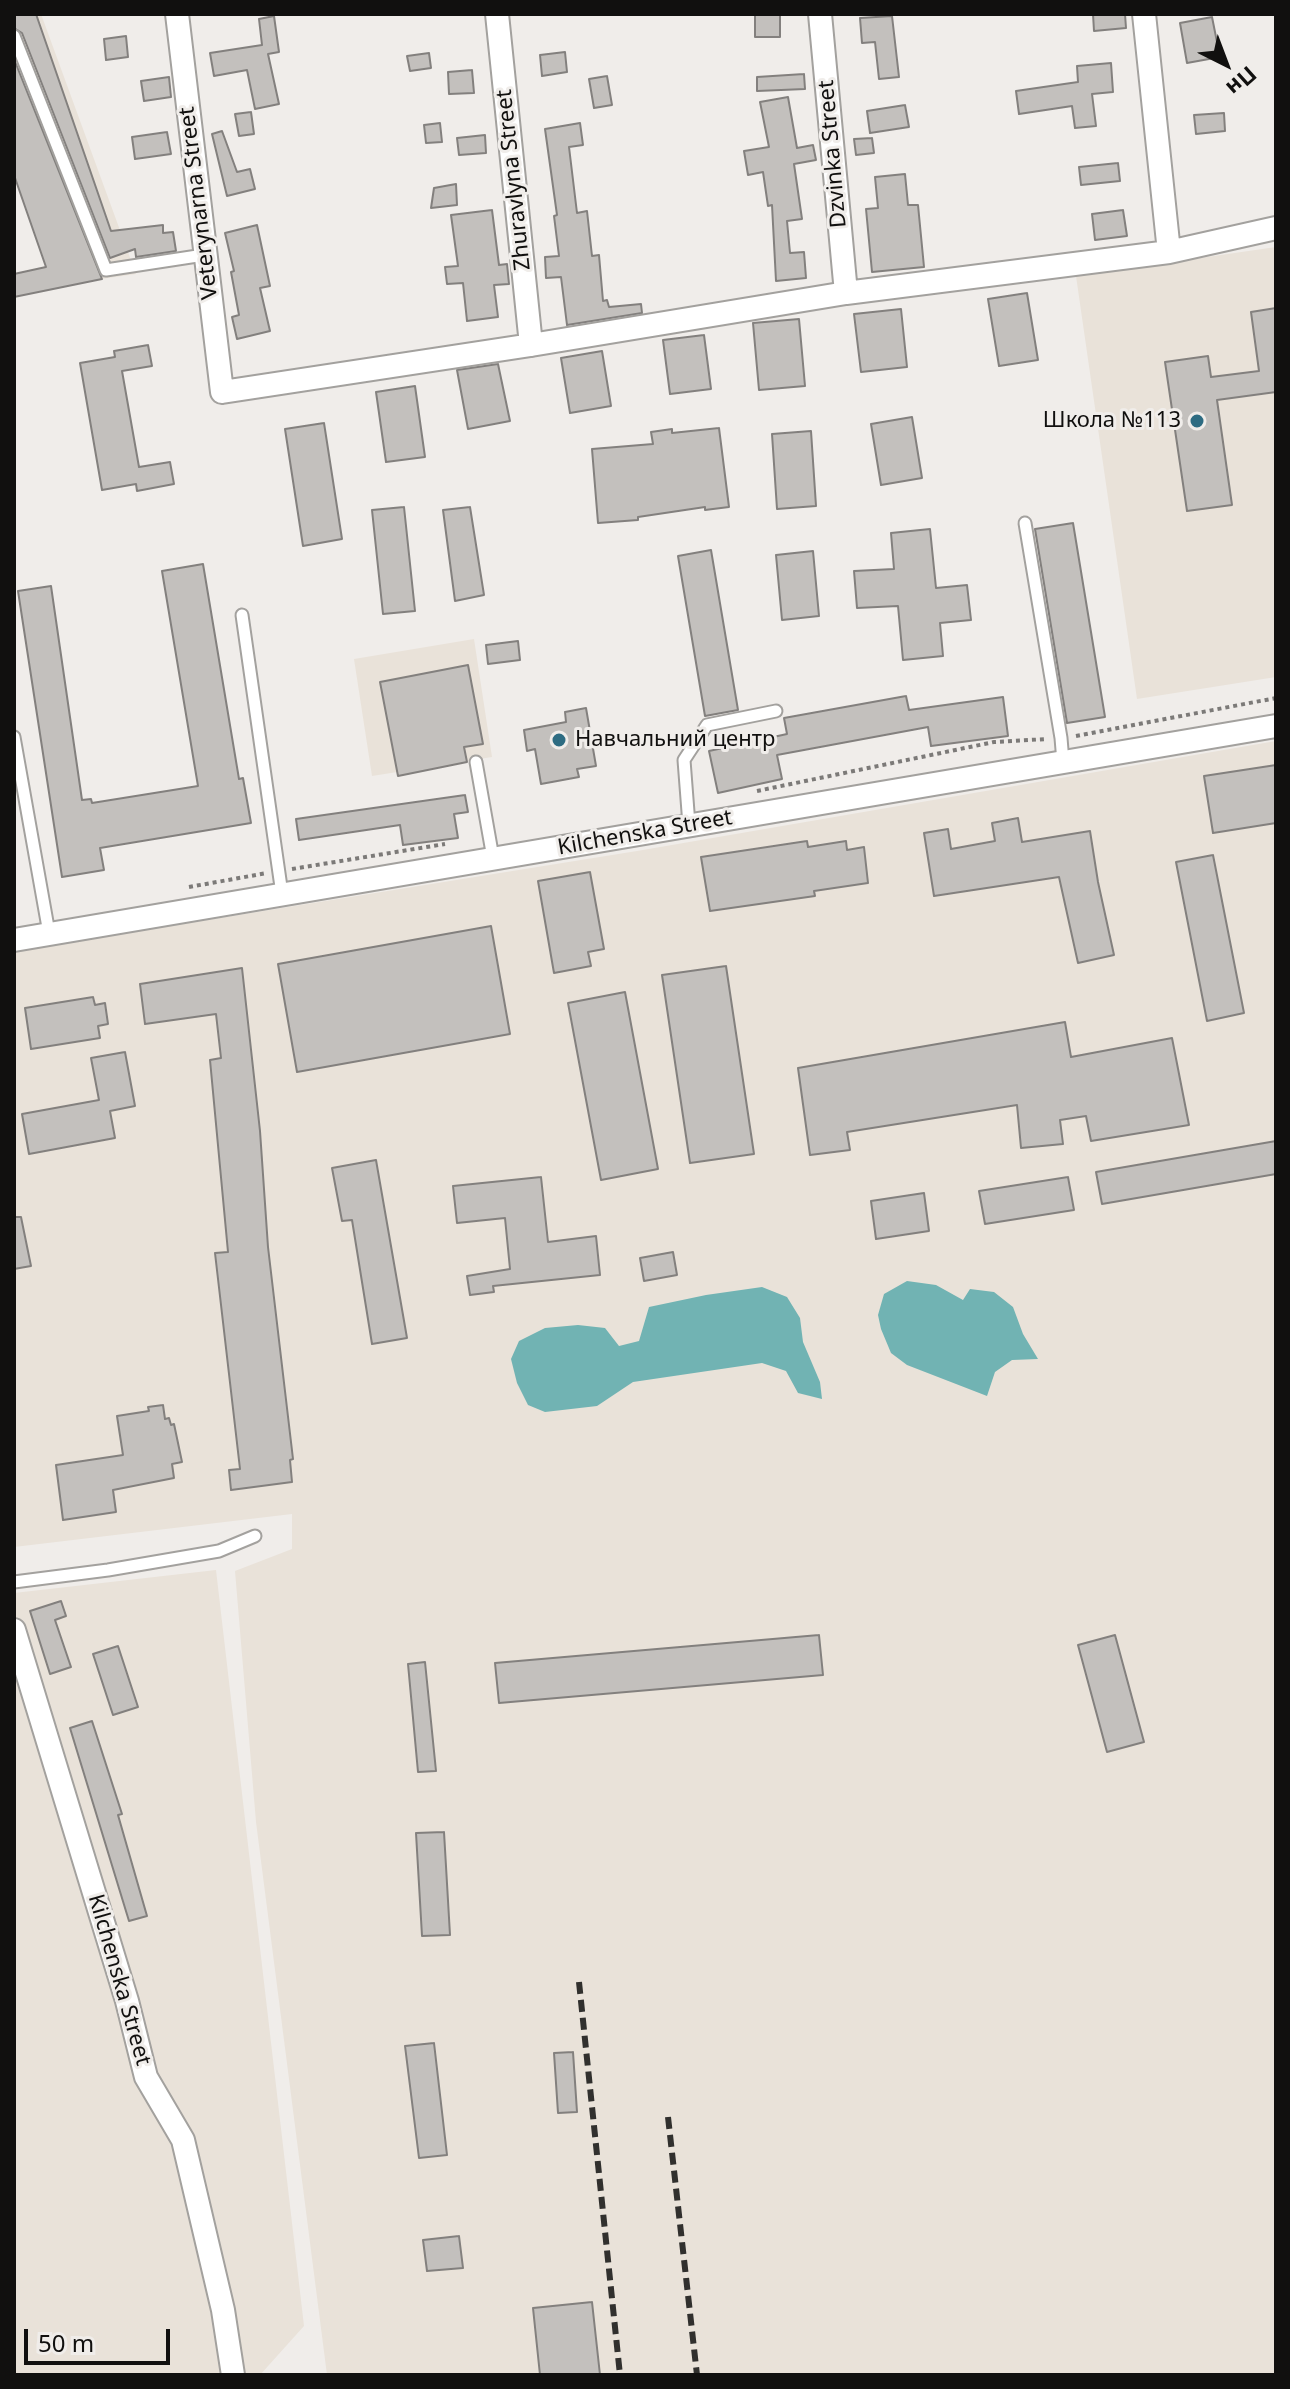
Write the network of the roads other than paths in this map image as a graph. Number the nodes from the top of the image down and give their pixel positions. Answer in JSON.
{"nodes":[{"id":1,"x":177,"y":14,"type":"edge"},
{"id":2,"x":497,"y":14,"type":"edge"},
{"id":3,"x":820,"y":14,"type":"edge"},
{"id":4,"x":1144,"y":14,"type":"edge"},
{"id":5,"x":14,"y":36,"type":"edge"},
{"id":6,"x":1276,"y":228,"type":"edge"},
{"id":7,"x":1169,"y":252,"type":"junction"},
{"id":8,"x":204,"y":255,"type":"junction"},
{"id":9,"x":846,"y":293,"type":"junction"},
{"id":10,"x":531,"y":345,"type":"junction"},
{"id":11,"x":1025,"y":523,"type":"dead end"},
{"id":12,"x":242,"y":615,"type":"dead end"},
{"id":13,"x":776,"y":711,"type":"dead end"},
{"id":14,"x":1276,"y":726,"type":"edge"},
{"id":15,"x":14,"y":737,"type":"edge"},
{"id":16,"x":476,"y":762,"type":"dead end"},
{"id":17,"x":1063,"y":762,"type":"junction"},
{"id":18,"x":689,"y":825,"type":"junction"},
{"id":19,"x":493,"y":858,"type":"junction"},
{"id":20,"x":282,"y":894,"type":"junction"},
{"id":21,"x":49,"y":933,"type":"junction"},
{"id":22,"x":14,"y":940,"type":"edge"},
{"id":23,"x":255,"y":1536,"type":"dead end"},
{"id":24,"x":14,"y":1582,"type":"edge"},
{"id":25,"x":14,"y":1630,"type":"edge"},
{"id":26,"x":233,"y":2375,"type":"edge"}],
"edges":[{"from":1,"to":8,"type":"street","name":"Veterynarna Street"},
{"from":2,"to":10,"type":"street","name":"Zhuravlyna Street"},
{"from":3,"to":9,"type":"street","name":"Dzvinka Street"},
{"from":4,"to":7,"type":"street"},
{"from":5,"to":8,"type":"lane"},
{"from":6,"to":7,"type":"street"},
{"from":7,"to":9,"type":"street"},
{"from":8,"to":10,"type":"street","name":"Veterynarna Street"},
{"from":9,"to":10,"type":"street"},
{"from":11,"to":17,"type":"lane"},
{"from":12,"to":20,"type":"lane"},
{"from":13,"to":18,"type":"lane"},
{"from":14,"to":17,"type":"street","name":"Kilchenska Street"},
{"from":15,"to":21,"type":"lane"},
{"from":16,"to":19,"type":"lane"},
{"from":17,"to":18,"type":"street","name":"Kilchenska Street"},
{"from":18,"to":19,"type":"street","name":"Kilchenska Street"},
{"from":19,"to":20,"type":"street","name":"Kilchenska Street"},
{"from":20,"to":21,"type":"street","name":"Kilchenska Street"},
{"from":21,"to":22,"type":"street","name":"Kilchenska Street"},
{"from":23,"to":24,"type":"lane"},
{"from":25,"to":26,"type":"street","name":"Kilchenska Street"}]}
